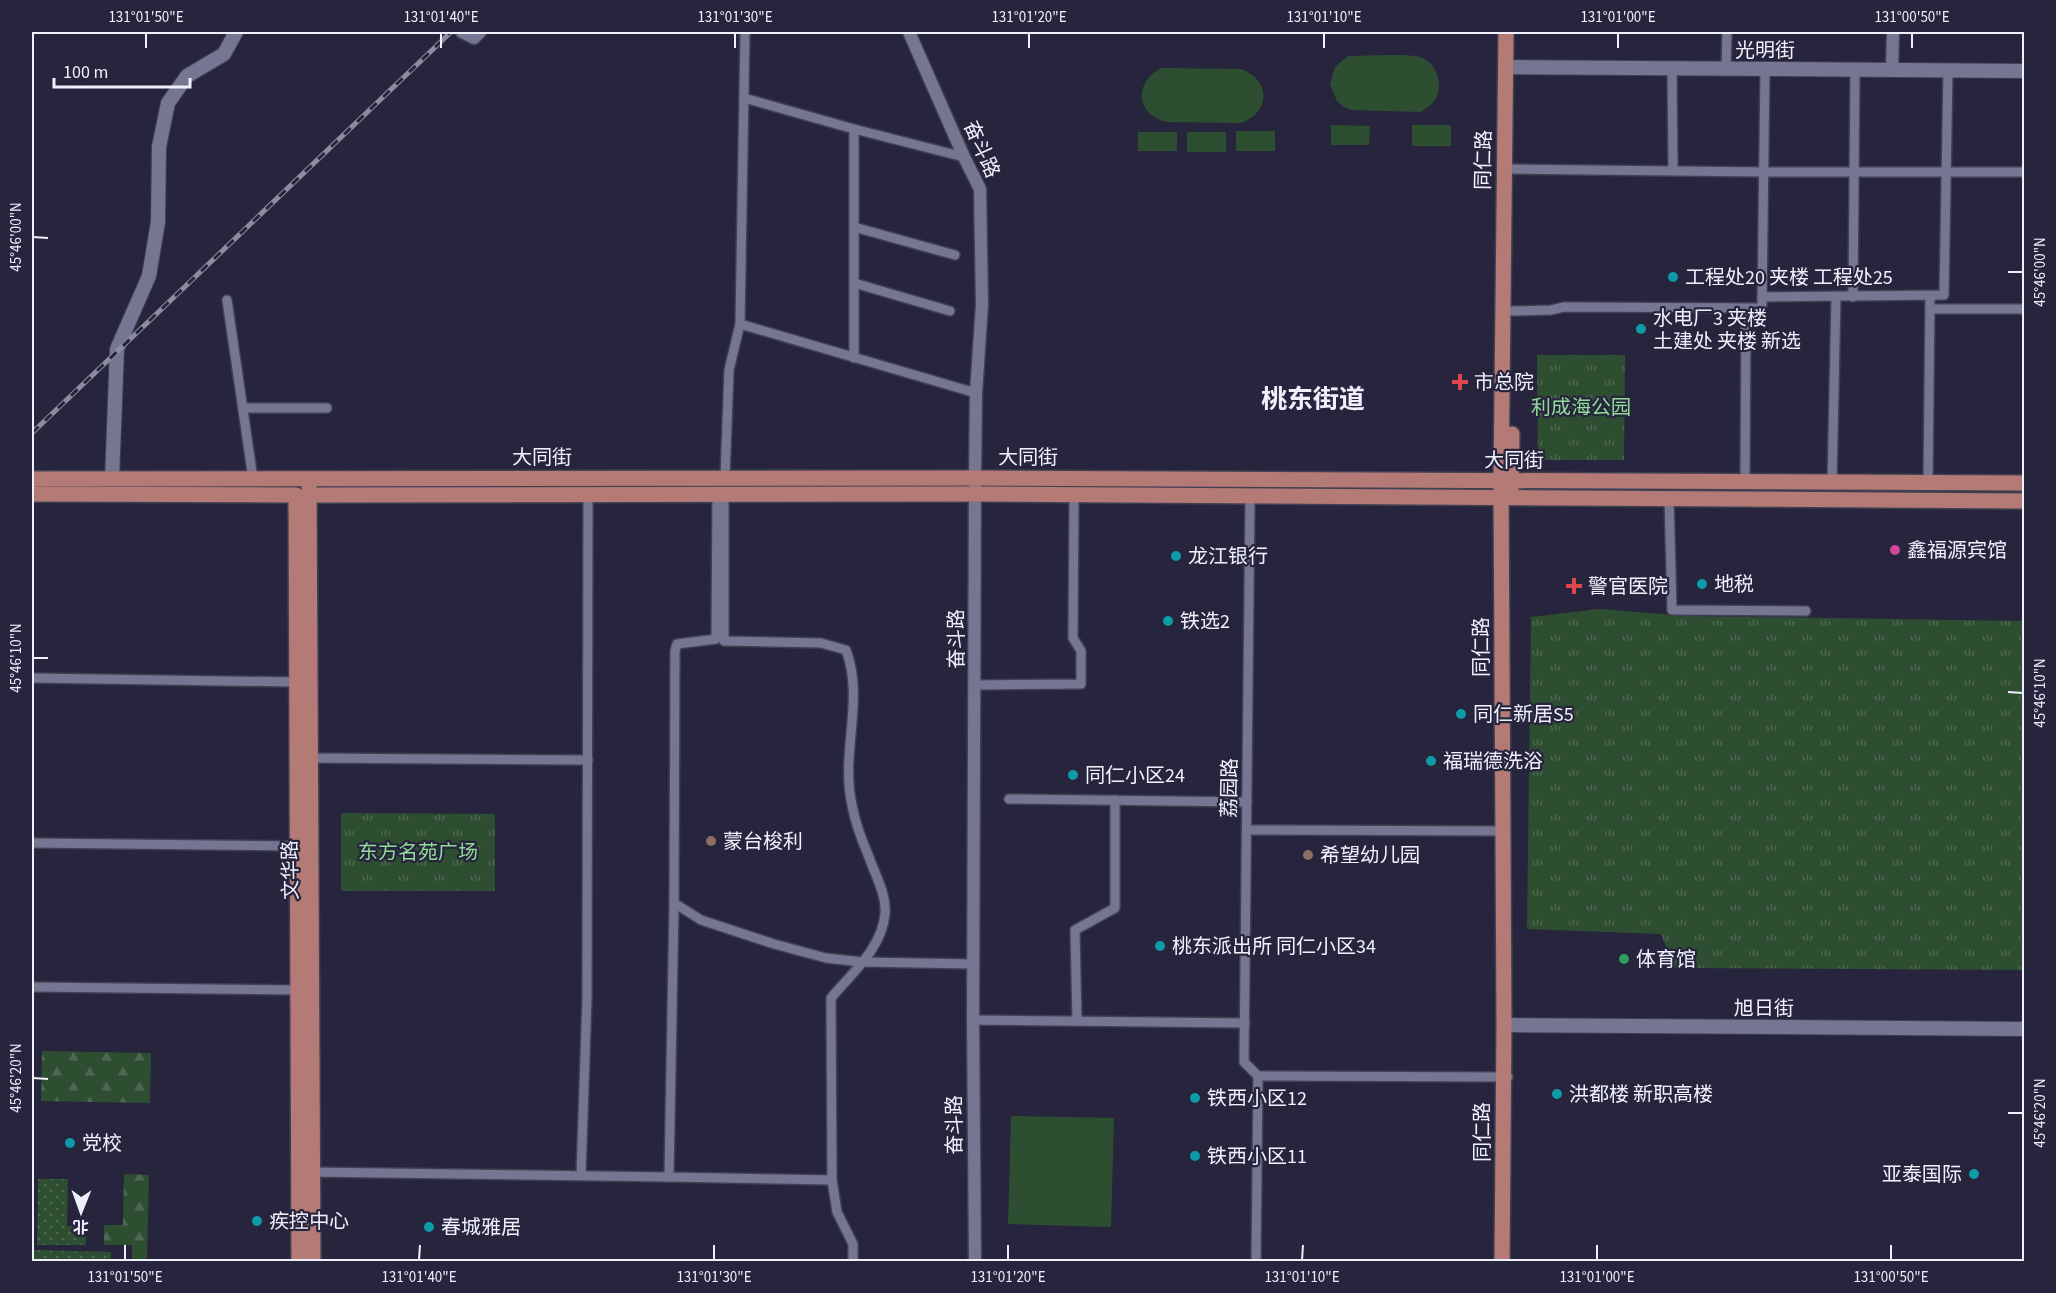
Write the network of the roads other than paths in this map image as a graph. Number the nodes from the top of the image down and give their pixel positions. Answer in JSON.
{"nodes":[{"id":1,"x":236,"y":32,"type":"edge"},
{"id":2,"x":462,"y":32,"type":"edge"},
{"id":3,"x":480,"y":32,"type":"edge"},
{"id":4,"x":745,"y":32,"type":"edge"},
{"id":5,"x":909,"y":32,"type":"edge"},
{"id":6,"x":1506,"y":32,"type":"edge"},
{"id":7,"x":1513,"y":32,"type":"edge"},
{"id":8,"x":1727,"y":32,"type":"edge"},
{"id":9,"x":1893,"y":32,"type":"edge"},
{"id":10,"x":1509,"y":67,"type":"junction"},
{"id":11,"x":1672,"y":69,"type":"junction"},
{"id":12,"x":1726,"y":69,"type":"junction"},
{"id":13,"x":1765,"y":69,"type":"junction"},
{"id":14,"x":1855,"y":70,"type":"junction"},
{"id":15,"x":1892,"y":70,"type":"junction"},
{"id":16,"x":1948,"y":71,"type":"junction"},
{"id":17,"x":2025,"y":71,"type":"edge"},
{"id":18,"x":744,"y":98,"type":"junction"},
{"id":19,"x":854,"y":129,"type":"junction"},
{"id":20,"x":964,"y":156,"type":"junction"},
{"id":21,"x":1513,"y":169,"type":"junction"},
{"id":22,"x":1673,"y":170,"type":"junction"},
{"id":23,"x":1764,"y":172,"type":"junction"},
{"id":24,"x":1856,"y":172,"type":"junction"},
{"id":25,"x":1947,"y":172,"type":"junction"},
{"id":26,"x":2025,"y":172,"type":"edge"},
{"id":27,"x":854,"y":227,"type":"junction"},
{"id":28,"x":955,"y":255,"type":"dead end"},
{"id":29,"x":854,"y":283,"type":"junction"},
{"id":30,"x":1930,"y":296,"type":"junction"},
{"id":31,"x":1762,"y":297,"type":"junction"},
{"id":32,"x":1836,"y":297,"type":"junction"},
{"id":33,"x":1853,"y":297,"type":"junction"},
{"id":34,"x":227,"y":300,"type":"dead end"},
{"id":35,"x":1746,"y":309,"type":"junction"},
{"id":36,"x":1930,"y":309,"type":"junction"},
{"id":37,"x":2025,"y":309,"type":"edge"},
{"id":38,"x":1512,"y":310,"type":"junction"},
{"id":39,"x":950,"y":311,"type":"dead end"},
{"id":40,"x":740,"y":324,"type":"junction"},
{"id":41,"x":855,"y":358,"type":"junction"},
{"id":42,"x":976,"y":393,"type":"junction"},
{"id":43,"x":243,"y":408,"type":"junction"},
{"id":44,"x":327,"y":408,"type":"dead end"},
{"id":45,"x":302,"y":478,"type":"junction"},
{"id":46,"x":725,"y":478,"type":"junction"},
{"id":47,"x":975,"y":478,"type":"junction"},
{"id":48,"x":32,"y":479,"type":"edge"},
{"id":49,"x":112,"y":479,"type":"junction"},
{"id":50,"x":253,"y":479,"type":"junction"},
{"id":51,"x":1745,"y":482,"type":"junction"},
{"id":52,"x":1832,"y":483,"type":"junction"},
{"id":53,"x":1928,"y":483,"type":"junction"},
{"id":54,"x":2025,"y":483,"type":"edge"},
{"id":55,"x":1506,"y":489,"type":"junction"},
{"id":56,"x":32,"y":494,"type":"edge"},
{"id":57,"x":588,"y":494,"type":"junction"},
{"id":58,"x":976,"y":494,"type":"junction"},
{"id":59,"x":303,"y":495,"type":"junction"},
{"id":60,"x":720,"y":495,"type":"junction"},
{"id":61,"x":1074,"y":495,"type":"junction"},
{"id":62,"x":1251,"y":495,"type":"junction"},
{"id":63,"x":1669,"y":498,"type":"junction"},
{"id":64,"x":2025,"y":501,"type":"edge"},
{"id":65,"x":1806,"y":611,"type":"dead end"},
{"id":66,"x":32,"y":678,"type":"edge"},
{"id":67,"x":297,"y":682,"type":"junction"},
{"id":68,"x":975,"y":685,"type":"junction"},
{"id":69,"x":303,"y":758,"type":"junction"},
{"id":70,"x":588,"y":760,"type":"junction"},
{"id":71,"x":1010,"y":799,"type":"dead end"},
{"id":72,"x":1115,"y":800,"type":"junction"},
{"id":73,"x":1247,"y":802,"type":"junction"},
{"id":74,"x":1247,"y":830,"type":"junction"},
{"id":75,"x":1507,"y":831,"type":"junction"},
{"id":76,"x":32,"y":843,"type":"edge"},
{"id":77,"x":304,"y":846,"type":"junction"},
{"id":78,"x":674,"y":903,"type":"junction"},
{"id":79,"x":862,"y":962,"type":"junction"},
{"id":80,"x":973,"y":964,"type":"junction"},
{"id":81,"x":32,"y":987,"type":"edge"},
{"id":82,"x":304,"y":990,"type":"junction"},
{"id":83,"x":973,"y":1020,"type":"junction"},
{"id":84,"x":1077,"y":1022,"type":"junction"},
{"id":85,"x":1245,"y":1023,"type":"junction"},
{"id":86,"x":1506,"y":1025,"type":"junction"},
{"id":87,"x":2025,"y":1029,"type":"edge"},
{"id":88,"x":1258,"y":1076,"type":"junction"},
{"id":89,"x":1505,"y":1077,"type":"junction"},
{"id":90,"x":311,"y":1172,"type":"junction"},
{"id":91,"x":581,"y":1175,"type":"junction"},
{"id":92,"x":669,"y":1177,"type":"junction"},
{"id":93,"x":832,"y":1180,"type":"junction"},
{"id":94,"x":299,"y":1262,"type":"edge"},
{"id":95,"x":313,"y":1262,"type":"edge"},
{"id":96,"x":853,"y":1262,"type":"edge"},
{"id":97,"x":975,"y":1262,"type":"edge"},
{"id":98,"x":1256,"y":1262,"type":"edge"},
{"id":99,"x":1502,"y":1262,"type":"edge"},
{"id":100,"x":1509,"y":1262,"type":"edge"}],
"edges":[{"from":1,"to":49,"type":"main road"},
{"from":2,"to":3,"type":"street"},
{"from":4,"to":18,"type":"street"},
{"from":5,"to":20,"type":"street","name":"奋斗路"},
{"from":6,"to":10,"type":"main road","name":"同仁路"},
{"from":7,"to":10,"type":"main road","name":"同仁路"},
{"from":8,"to":12,"type":"street"},
{"from":9,"to":15,"type":"street"},
{"from":10,"to":11,"type":"main road","name":"光明街"},
{"from":10,"to":21,"type":"main road","name":"同仁路"},
{"from":10,"to":55,"type":"main road","name":"同仁路"},
{"from":11,"to":12,"type":"main road","name":"光明街"},
{"from":11,"to":22,"type":"street"},
{"from":12,"to":13,"type":"main road","name":"光明街"},
{"from":13,"to":14,"type":"main road","name":"光明街"},
{"from":13,"to":23,"type":"street"},
{"from":14,"to":15,"type":"main road","name":"光明街"},
{"from":14,"to":24,"type":"street"},
{"from":15,"to":16,"type":"main road","name":"光明街"},
{"from":16,"to":17,"type":"main road","name":"光明街"},
{"from":16,"to":25,"type":"street"},
{"from":18,"to":19,"type":"street"},
{"from":18,"to":40,"type":"street"},
{"from":19,"to":20,"type":"street"},
{"from":19,"to":27,"type":"street"},
{"from":20,"to":42,"type":"street","name":"奋斗路"},
{"from":21,"to":22,"type":"street"},
{"from":21,"to":38,"type":"main road","name":"同仁路"},
{"from":22,"to":23,"type":"street"},
{"from":23,"to":24,"type":"street"},
{"from":23,"to":31,"type":"street"},
{"from":24,"to":25,"type":"street"},
{"from":24,"to":33,"type":"street"},
{"from":25,"to":26,"type":"street"},
{"from":25,"to":30,"type":"street"},
{"from":27,"to":28,"type":"street"},
{"from":27,"to":29,"type":"street"},
{"from":29,"to":39,"type":"street"},
{"from":29,"to":41,"type":"street"},
{"from":30,"to":33,"type":"street"},
{"from":30,"to":36,"type":"street"},
{"from":31,"to":32,"type":"street"},
{"from":31,"to":35,"type":"street"},
{"from":32,"to":33,"type":"street"},
{"from":32,"to":52,"type":"street"},
{"from":34,"to":43,"type":"street"},
{"from":35,"to":38,"type":"street"},
{"from":35,"to":51,"type":"street"},
{"from":36,"to":37,"type":"street"},
{"from":36,"to":53,"type":"street"},
{"from":38,"to":55,"type":"main road","name":"同仁路"},
{"from":40,"to":41,"type":"street"},
{"from":40,"to":46,"type":"street"},
{"from":41,"to":42,"type":"street"},
{"from":42,"to":47,"type":"street","name":"奋斗路"},
{"from":43,"to":44,"type":"street"},
{"from":43,"to":50,"type":"street"},
{"from":45,"to":46,"type":"main road","name":"大同街"},
{"from":45,"to":50,"type":"main road","name":"大同街"},
{"from":45,"to":59,"type":"main road","name":"文华路"},
{"from":46,"to":47,"type":"main road","name":"大同街"},
{"from":47,"to":55,"type":"main road","name":"大同街"},
{"from":47,"to":58,"type":"street","name":"奋斗路"},
{"from":48,"to":49,"type":"main road","name":"大同街"},
{"from":49,"to":50,"type":"main road","name":"大同街"},
{"from":51,"to":52,"type":"main road","name":"大同街"},
{"from":51,"to":55,"type":"main road","name":"大同街"},
{"from":52,"to":53,"type":"main road","name":"大同街"},
{"from":53,"to":54,"type":"main road","name":"大同街"},
{"from":55,"to":62,"type":"main road","name":"大同街"},
{"from":55,"to":63,"type":"main road","name":"大同街"},
{"from":55,"to":75,"type":"main road","name":"同仁路"},
{"from":56,"to":59,"type":"main road","name":"大同街"},
{"from":57,"to":59,"type":"main road","name":"大同街"},
{"from":57,"to":60,"type":"main road","name":"大同街"},
{"from":57,"to":70,"type":"street"},
{"from":58,"to":60,"type":"main road","name":"大同街"},
{"from":58,"to":61,"type":"main road","name":"大同街"},
{"from":58,"to":68,"type":"street","name":"奋斗路"},
{"from":59,"to":67,"type":"main road","name":"文华路"},
{"from":59,"to":69,"type":"main road","name":"文华路"},
{"from":60,"to":78,"type":"street"},
{"from":60,"to":79,"type":"street"},
{"from":61,"to":62,"type":"main road","name":"大同街"},
{"from":61,"to":68,"type":"street"},
{"from":62,"to":73,"type":"street","name":"荔园路"},
{"from":63,"to":64,"type":"main road","name":"大同街"},
{"from":63,"to":65,"type":"street"},
{"from":66,"to":67,"type":"street"},
{"from":67,"to":69,"type":"main road","name":"文华路"},
{"from":68,"to":80,"type":"street","name":"奋斗路"},
{"from":69,"to":70,"type":"street"},
{"from":69,"to":77,"type":"main road","name":"文华路"},
{"from":70,"to":91,"type":"street"},
{"from":71,"to":72,"type":"street"},
{"from":72,"to":73,"type":"street"},
{"from":72,"to":84,"type":"street"},
{"from":73,"to":74,"type":"street","name":"荔园路"},
{"from":74,"to":75,"type":"street"},
{"from":74,"to":85,"type":"street","name":"荔园路"},
{"from":75,"to":86,"type":"main road","name":"同仁路"},
{"from":76,"to":77,"type":"street"},
{"from":77,"to":82,"type":"main road","name":"文华路"},
{"from":78,"to":79,"type":"street"},
{"from":78,"to":92,"type":"street"},
{"from":79,"to":80,"type":"street"},
{"from":79,"to":93,"type":"street"},
{"from":80,"to":83,"type":"street","name":"奋斗路"},
{"from":81,"to":82,"type":"street"},
{"from":82,"to":90,"type":"main road","name":"文华路"},
{"from":82,"to":94,"type":"main road","name":"文华路"},
{"from":83,"to":84,"type":"street"},
{"from":83,"to":97,"type":"street","name":"奋斗路"},
{"from":84,"to":85,"type":"street"},
{"from":85,"to":88,"type":"street","name":"荔园路"},
{"from":86,"to":87,"type":"main road","name":"旭日街"},
{"from":86,"to":89,"type":"main road","name":"同仁路"},
{"from":88,"to":89,"type":"street"},
{"from":88,"to":98,"type":"street"},
{"from":89,"to":99,"type":"main road","name":"同仁路"},
{"from":89,"to":100,"type":"main road","name":"同仁路"},
{"from":90,"to":91,"type":"street"},
{"from":90,"to":95,"type":"main road","name":"文华路"},
{"from":91,"to":92,"type":"street"},
{"from":92,"to":93,"type":"street"},
{"from":93,"to":96,"type":"street"}]}
